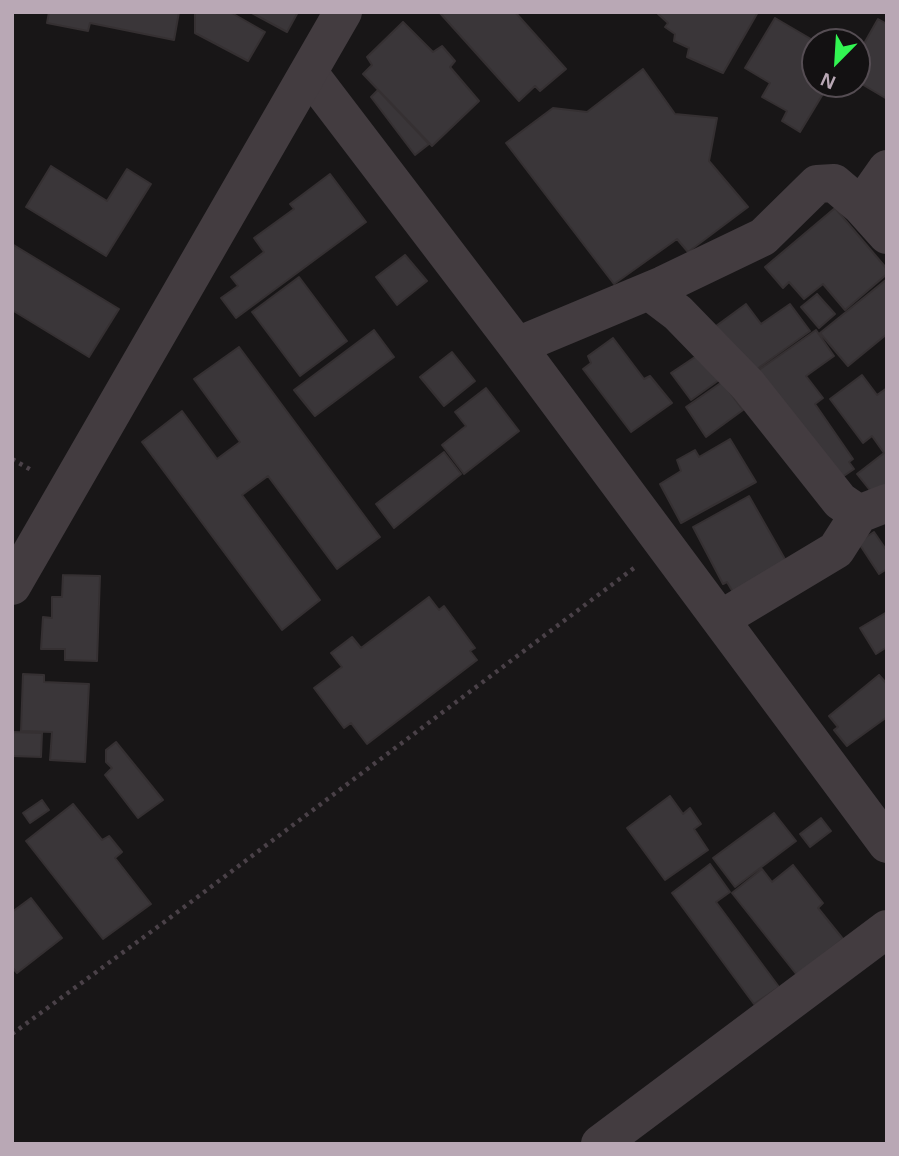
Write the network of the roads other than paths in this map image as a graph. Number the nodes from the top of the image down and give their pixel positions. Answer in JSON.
{"nodes":[{"id":1,"x":343,"y":12,"type":"edge"},
{"id":2,"x":309,"y":73,"type":"junction"},
{"id":3,"x":887,"y":169,"type":"edge"},
{"id":4,"x":861,"y":206,"type":"junction"},
{"id":5,"x":887,"y":235,"type":"edge"},
{"id":6,"x":649,"y":291,"type":"junction"},
{"id":7,"x":517,"y":346,"type":"junction"},
{"id":8,"x":873,"y":509,"type":"edge"},
{"id":9,"x":12,"y":586,"type":"edge"},
{"id":10,"x":722,"y":619,"type":"junction"},
{"id":11,"x":887,"y":844,"type":"edge"},
{"id":12,"x":887,"y":929,"type":"edge"},
{"id":13,"x":600,"y":1144,"type":"edge"}],
"edges":[{"from":1,"to":2,"type":"street"},
{"from":2,"to":7,"type":"street"},
{"from":2,"to":9,"type":"street"},
{"from":3,"to":4,"type":"street"},
{"from":4,"to":5,"type":"street"},
{"from":4,"to":6,"type":"street"},
{"from":6,"to":7,"type":"street"},
{"from":6,"to":8,"type":"street"},
{"from":7,"to":10,"type":"street"},
{"from":8,"to":10,"type":"street"},
{"from":10,"to":11,"type":"street"},
{"from":12,"to":13,"type":"street"}]}
